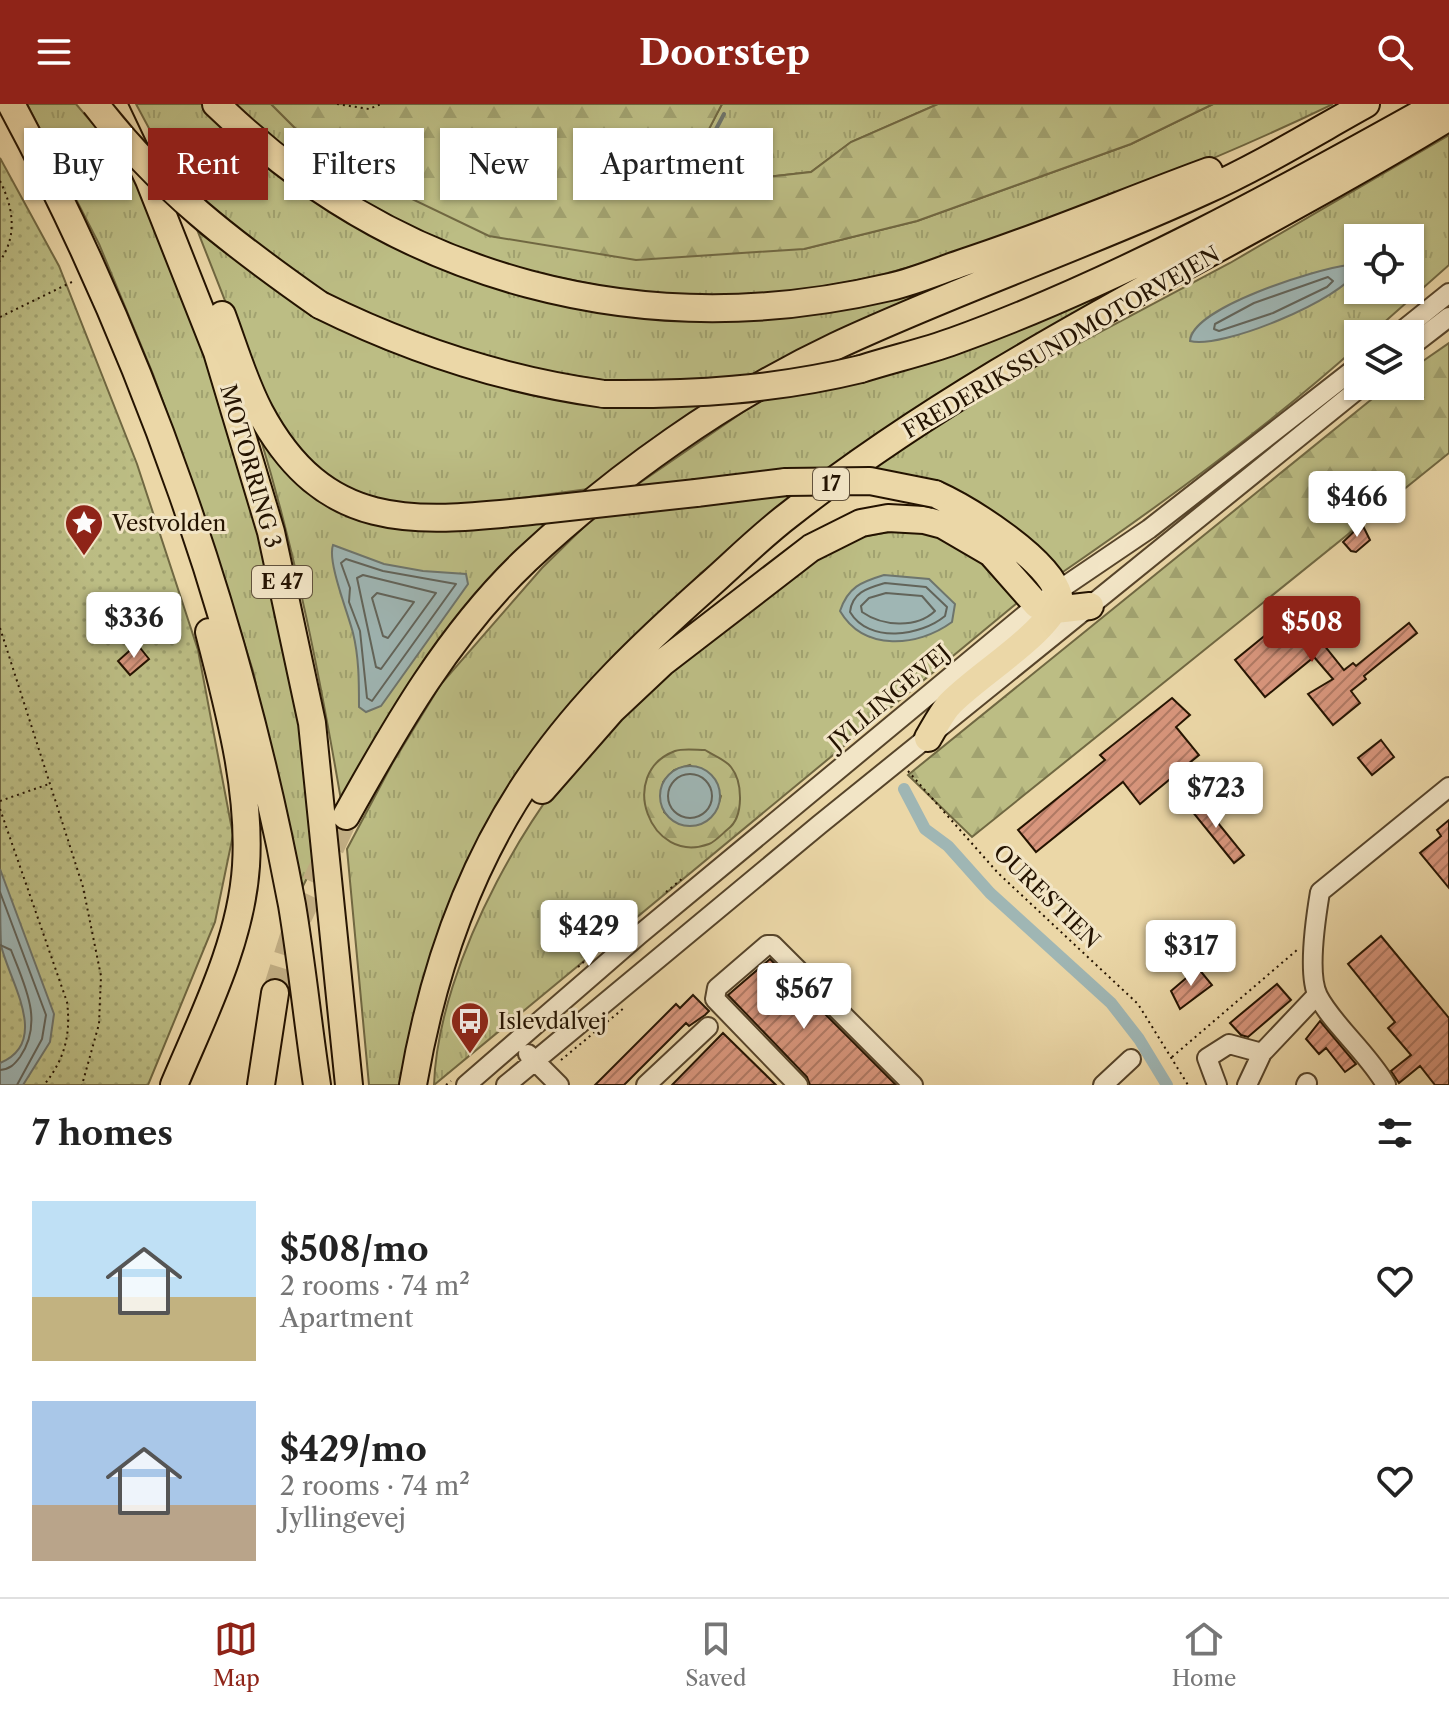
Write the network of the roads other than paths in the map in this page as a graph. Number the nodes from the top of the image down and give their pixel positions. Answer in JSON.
{"nodes":[{"id":1,"x":11,"y":104,"type":"edge"},
{"id":2,"x":95,"y":104,"type":"edge"},
{"id":3,"x":116,"y":104,"type":"edge"},
{"id":4,"x":216,"y":104,"type":"edge"},
{"id":5,"x":1366,"y":104,"type":"edge"},
{"id":6,"x":1438,"y":104,"type":"edge"},
{"id":7,"x":1449,"y":117,"type":"edge"},
{"id":8,"x":1317,"y":131,"type":"junction"},
{"id":9,"x":1449,"y":293,"type":"edge"},
{"id":10,"x":1446,"y":318,"type":"edge"},
{"id":11,"x":1415,"y":320,"type":"edge"},
{"id":12,"x":1424,"y":336,"type":"edge"},
{"id":13,"x":1344,"y":377,"type":"edge"},
{"id":14,"x":1345,"y":400,"type":"edge"},
{"id":15,"x":176,"y":476,"type":"junction"},
{"id":16,"x":1050,"y":602,"type":"junction"},
{"id":17,"x":1090,"y":606,"type":"junction"},
{"id":18,"x":928,"y":738,"type":"junction"},
{"id":19,"x":1449,"y":787,"type":"edge"},
{"id":20,"x":346,"y":816,"type":"tunnel mouth"},
{"id":21,"x":697,"y":887,"type":"junction"},
{"id":22,"x":275,"y":993,"type":"tunnel mouth"},
{"id":23,"x":1317,"y":995,"type":"junction"},
{"id":24,"x":431,"y":997,"type":"junction"},
{"id":25,"x":708,"y":1027,"type":"dead end"},
{"id":26,"x":517,"y":1044,"type":"junction"},
{"id":27,"x":1262,"y":1053,"type":"junction"},
{"id":28,"x":1131,"y":1059,"type":"dead end"},
{"id":29,"x":536,"y":1061,"type":"junction"},
{"id":30,"x":174,"y":1085,"type":"edge"},
{"id":31,"x":261,"y":1085,"type":"edge"},
{"id":32,"x":317,"y":1085,"type":"edge"},
{"id":33,"x":349,"y":1085,"type":"edge"},
{"id":34,"x":413,"y":1085,"type":"edge"},
{"id":35,"x":466,"y":1085,"type":"edge"},
{"id":36,"x":506,"y":1085,"type":"edge"},
{"id":37,"x":559,"y":1085,"type":"edge"},
{"id":38,"x":646,"y":1085,"type":"edge"},
{"id":39,"x":798,"y":1085,"type":"edge"},
{"id":40,"x":913,"y":1085,"type":"edge"},
{"id":41,"x":1103,"y":1085,"type":"edge"},
{"id":42,"x":1217,"y":1085,"type":"edge"},
{"id":43,"x":1247,"y":1085,"type":"edge"},
{"id":44,"x":1386,"y":1085,"type":"edge"}],
"edges":[{"from":1,"to":15,"type":"highway"},
{"from":2,"to":6,"type":"highway","name":"FREDERIKSSUNDMOTORVEJEN","bridge":true},
{"from":3,"to":16,"type":"highway","bridge":true},
{"from":3,"to":33,"type":"highway","name":"MOTORRING 3","number":"E 47"},
{"from":4,"to":8,"type":"highway"},
{"from":5,"to":8,"type":"highway"},
{"from":7,"to":24,"type":"highway","name":"FREDERIKSSUNDMOTORVEJEN","number":"17"},
{"from":8,"to":20,"type":"highway"},
{"from":9,"to":11,"type":"street"},
{"from":10,"to":12,"type":"street"},
{"from":13,"to":16,"type":"street","name":"JYLLINGEVEJ"},
{"from":14,"to":17,"type":"street"},
{"from":15,"to":30,"type":"highway"},
{"from":15,"to":32,"type":"highway"},
{"from":16,"to":17,"type":"highway"},
{"from":16,"to":18,"type":"highway"},
{"from":16,"to":21,"type":"street","name":"JYLLINGEVEJ"},
{"from":16,"to":24,"type":"highway"},
{"from":17,"to":18,"type":"street"},
{"from":18,"to":29,"type":"street"},
{"from":19,"to":23,"type":"street"},
{"from":21,"to":26,"type":"street","name":"JYLLINGEVEJ"},
{"from":21,"to":29,"type":"street"},
{"from":22,"to":31,"type":"highway"},
{"from":23,"to":27,"type":"street"},
{"from":23,"to":44,"type":"street"},
{"from":24,"to":34,"type":"highway","name":"FREDERIKSSUNDMOTORVEJEN","number":"17"},
{"from":25,"to":38,"type":"street"},
{"from":26,"to":29,"type":"street"},
{"from":26,"to":35,"type":"street","name":"JYLLINGEVEJ"},
{"from":27,"to":42,"type":"street"},
{"from":27,"to":43,"type":"street"},
{"from":28,"to":41,"type":"street"},
{"from":29,"to":36,"type":"street"},
{"from":29,"to":37,"type":"street"},
{"from":39,"to":40,"type":"street"}]}
